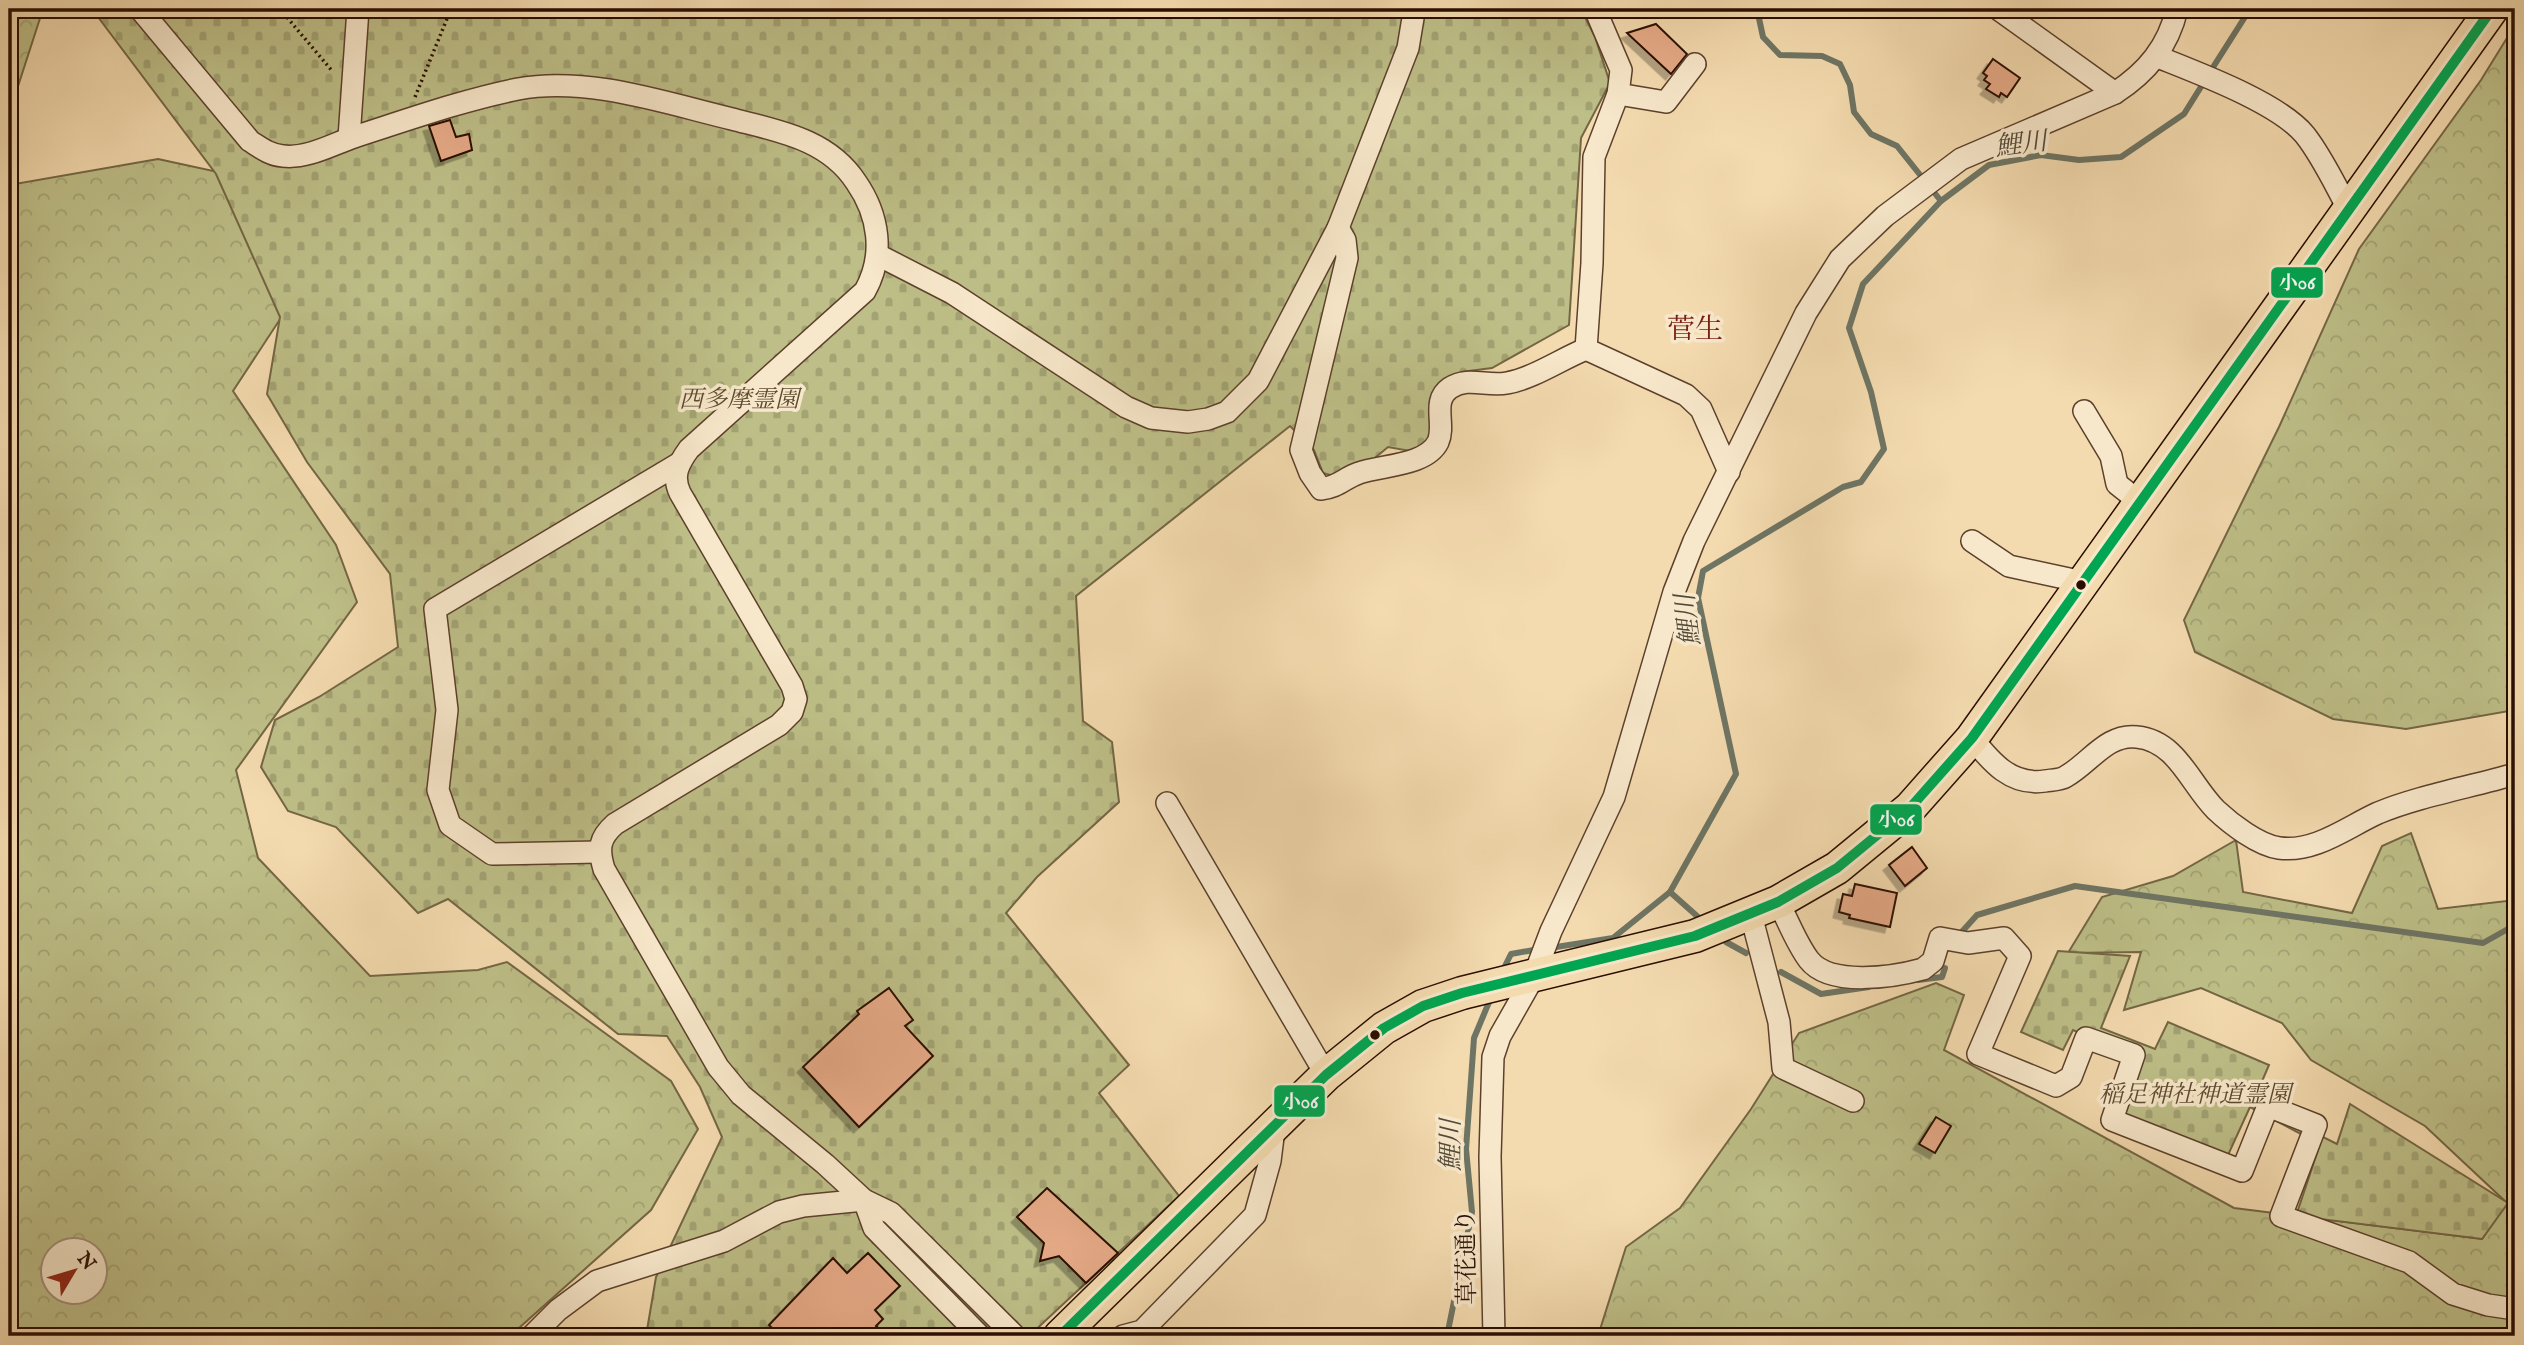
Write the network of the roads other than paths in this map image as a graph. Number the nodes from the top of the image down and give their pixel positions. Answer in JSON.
{"nodes":[{"id":1,"x":140,"y":9,"type":"edge"},
{"id":2,"x":358,"y":9,"type":"edge"},
{"id":3,"x":1410,"y":9,"type":"edge"},
{"id":4,"x":1595,"y":9,"type":"edge"},
{"id":5,"x":1998,"y":9,"type":"edge"},
{"id":6,"x":2177,"y":9,"type":"edge"},
{"id":7,"x":2492,"y":9,"type":"edge"},
{"id":8,"x":2167,"y":61,"type":"junction"},
{"id":9,"x":1695,"y":64,"type":"dead end"},
{"id":10,"x":2115,"y":93,"type":"junction"},
{"id":11,"x":1618,"y":94,"type":"junction"},
{"id":12,"x":349,"y":138,"type":"junction"},
{"id":13,"x":2349,"y":210,"type":"junction"},
{"id":14,"x":1338,"y":228,"type":"junction"},
{"id":15,"x":878,"y":255,"type":"junction"},
{"id":16,"x":1586,"y":349,"type":"junction"},
{"id":17,"x":2084,"y":411,"type":"dead end"},
{"id":18,"x":678,"y":464,"type":"junction"},
{"id":19,"x":1729,"y":472,"type":"junction"},
{"id":20,"x":2141,"y":503,"type":"junction"},
{"id":21,"x":1972,"y":541,"type":"dead end"},
{"id":22,"x":2083,"y":582,"type":"junction"},
{"id":23,"x":1972,"y":738,"type":"junction"},
{"id":24,"x":2515,"y":774,"type":"edge"},
{"id":25,"x":1167,"y":803,"type":"dead end"},
{"id":26,"x":598,"y":852,"type":"junction"},
{"id":27,"x":1765,"y":908,"type":"junction"},
{"id":28,"x":1531,"y":971,"type":"junction"},
{"id":29,"x":1326,"y":1075,"type":"junction"},
{"id":30,"x":1853,"y":1101,"type":"dead end"},
{"id":31,"x":1274,"y":1129,"type":"junction"},
{"id":32,"x":864,"y":1200,"type":"junction"},
{"id":33,"x":2515,"y":1309,"type":"edge"},
{"id":34,"x":534,"y":1335,"type":"edge"},
{"id":35,"x":980,"y":1336,"type":"edge"},
{"id":36,"x":1015,"y":1336,"type":"edge"},
{"id":37,"x":1060,"y":1336,"type":"edge"},
{"id":38,"x":1123,"y":1336,"type":"edge"},
{"id":39,"x":1494,"y":1336,"type":"edge"}],
"edges":[{"from":1,"to":12,"type":"street"},
{"from":2,"to":12,"type":"street"},
{"from":3,"to":14,"type":"street"},
{"from":4,"to":11,"type":"street"},
{"from":5,"to":10,"type":"street"},
{"from":6,"to":8,"type":"street"},
{"from":7,"to":13,"type":"highway"},
{"from":8,"to":10,"type":"street","name":"草花通り"},
{"from":8,"to":13,"type":"street"},
{"from":9,"to":11,"type":"street"},
{"from":10,"to":19,"type":"street","name":"草花通り"},
{"from":11,"to":16,"type":"street"},
{"from":12,"to":15,"type":"street"},
{"from":13,"to":20,"type":"highway"},
{"from":14,"to":15,"type":"street"},
{"from":14,"to":16,"type":"street"},
{"from":15,"to":18,"type":"street"},
{"from":16,"to":19,"type":"street"},
{"from":17,"to":20,"type":"street"},
{"from":18,"to":26,"type":"street"},
{"from":18,"to":26,"type":"street"},
{"from":19,"to":28,"type":"street","name":"草花通り"},
{"from":20,"to":22,"type":"highway"},
{"from":21,"to":22,"type":"street"},
{"from":22,"to":23,"type":"highway"},
{"from":23,"to":24,"type":"street"},
{"from":23,"to":27,"type":"highway"},
{"from":25,"to":29,"type":"street"},
{"from":26,"to":32,"type":"street"},
{"from":27,"to":28,"type":"highway"},
{"from":27,"to":30,"type":"street"},
{"from":27,"to":33,"type":"street"},
{"from":28,"to":29,"type":"highway"},
{"from":28,"to":39,"type":"street","name":"草花通り"},
{"from":29,"to":31,"type":"highway"},
{"from":31,"to":37,"type":"highway"},
{"from":31,"to":38,"type":"street"},
{"from":32,"to":34,"type":"street"},
{"from":32,"to":35,"type":"street"},
{"from":32,"to":36,"type":"street"}]}
